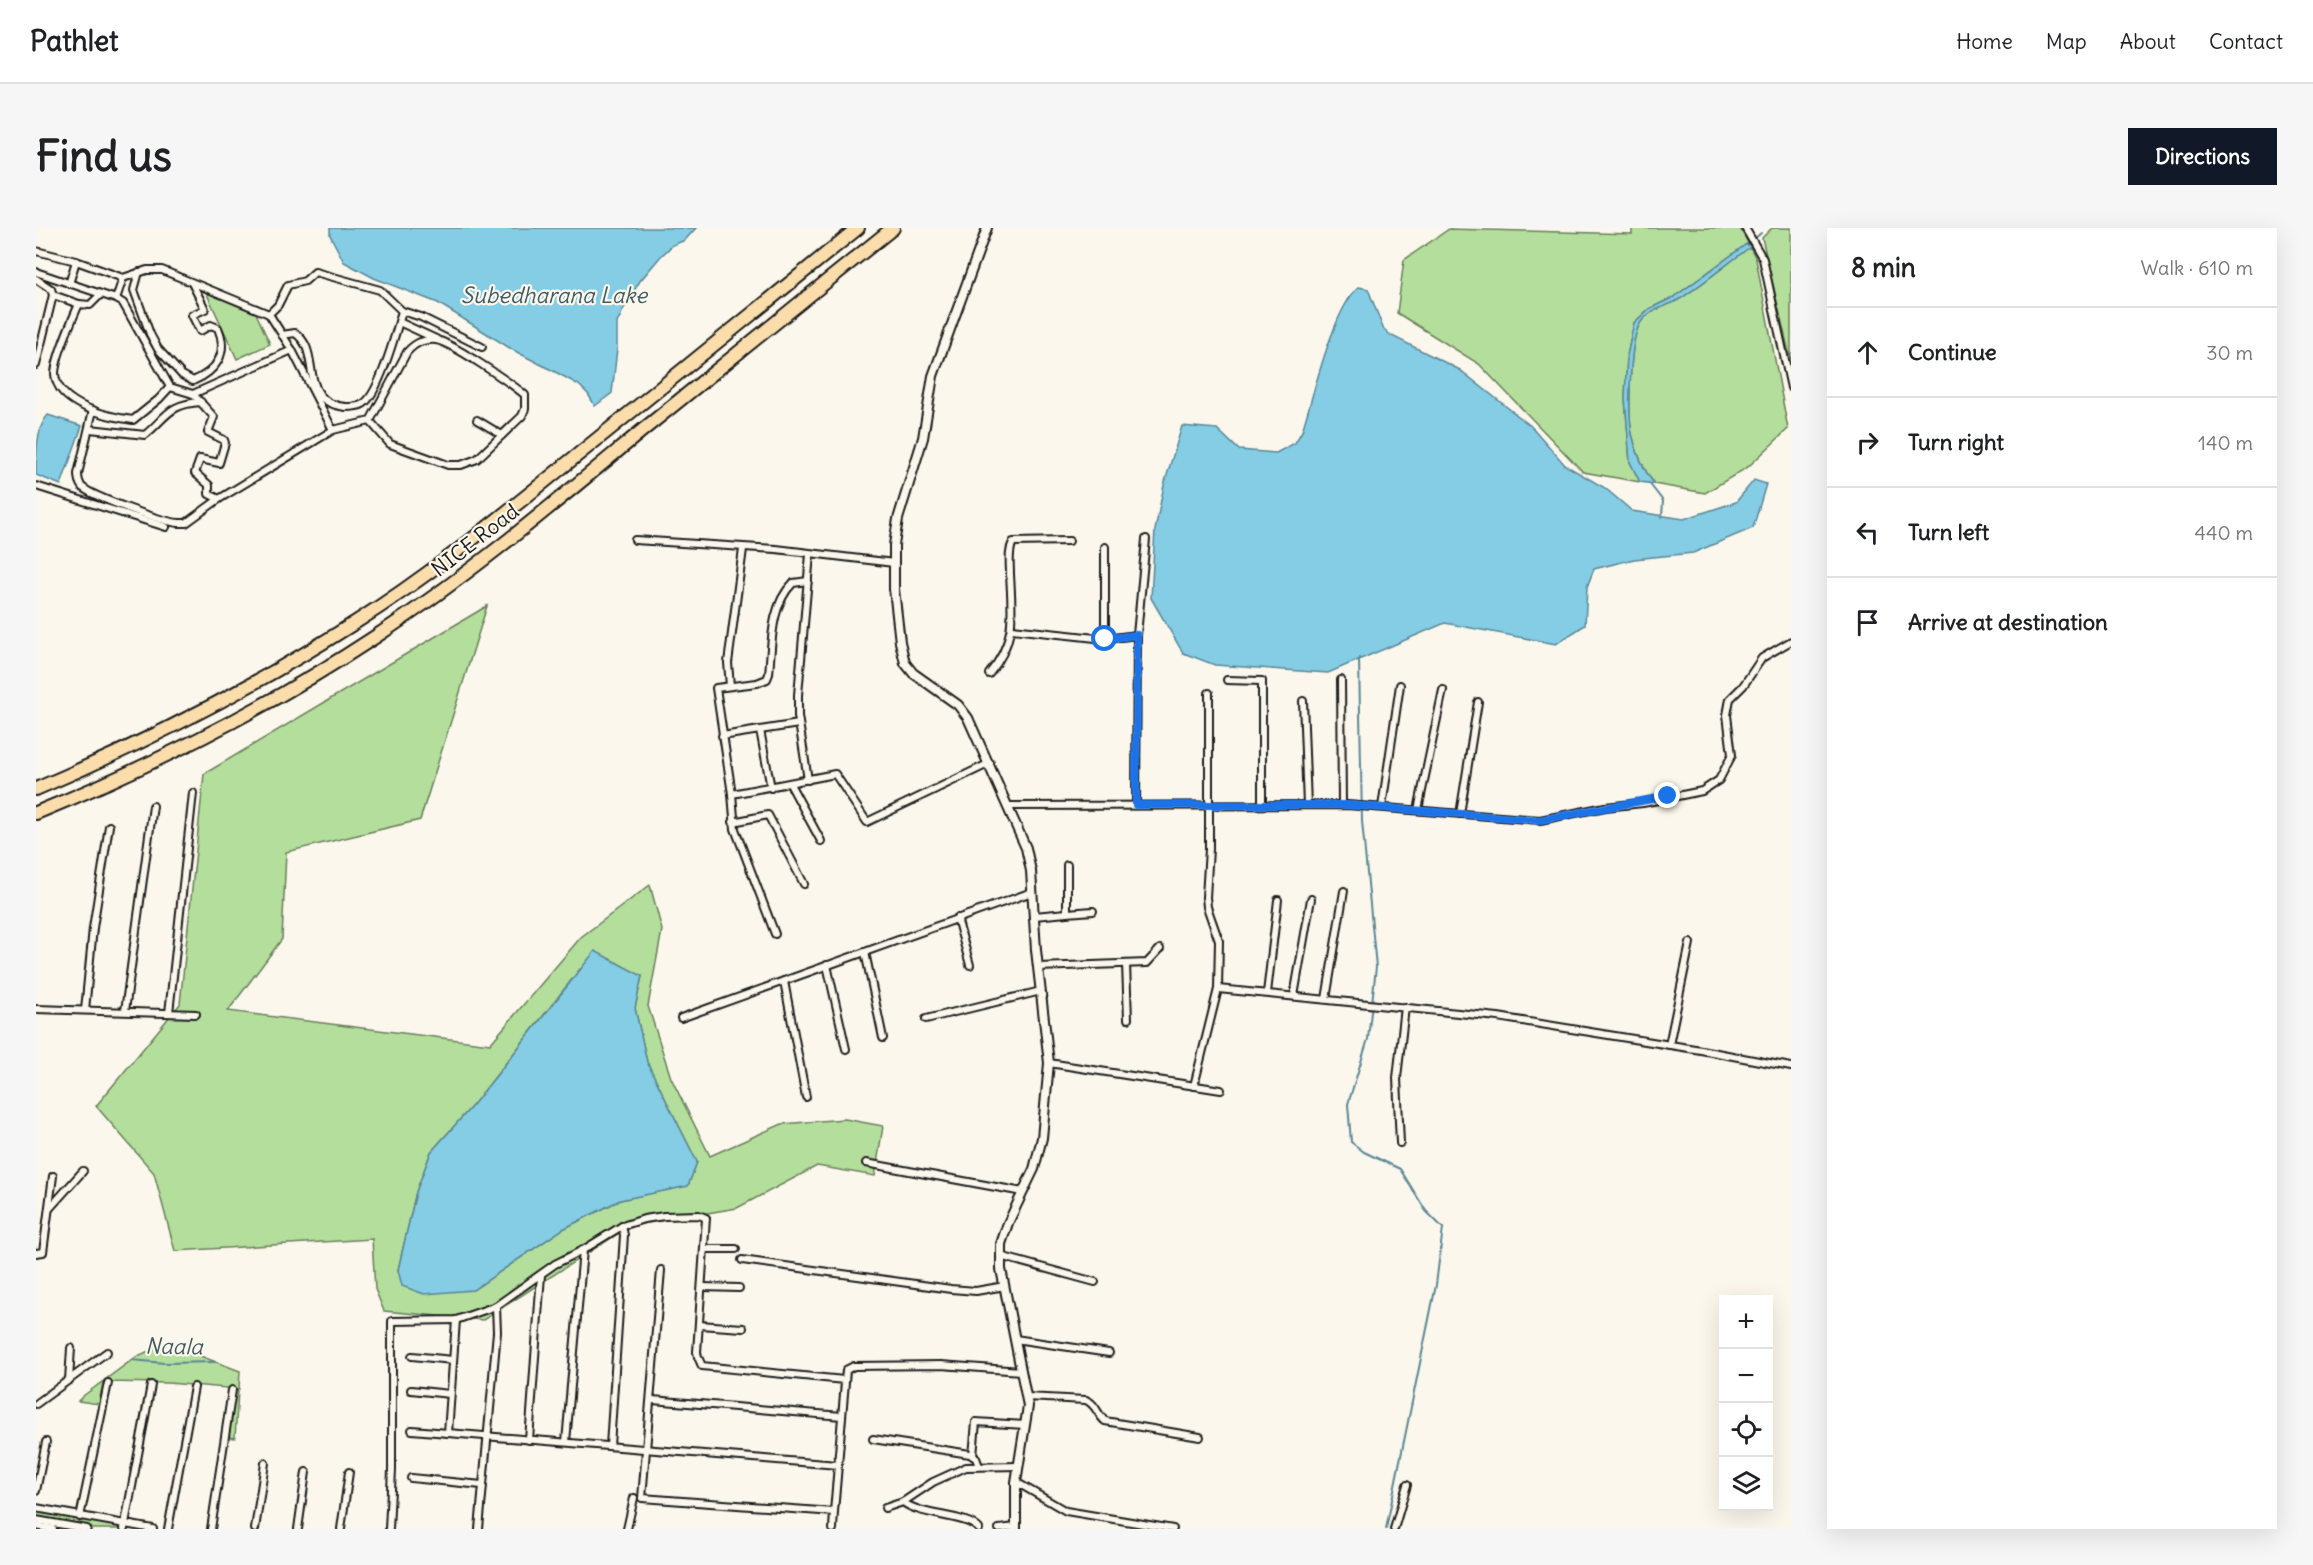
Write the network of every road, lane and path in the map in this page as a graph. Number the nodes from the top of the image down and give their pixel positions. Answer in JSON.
{"nodes":[{"id":1,"x":858,"y":228,"type":"edge"},
{"id":2,"x":893,"y":228,"type":"edge"},
{"id":3,"x":987,"y":228,"type":"edge"},
{"id":4,"x":1745,"y":228,"type":"edge"},
{"id":5,"x":36,"y":251,"type":"edge"},
{"id":6,"x":75,"y":261,"type":"junction"},
{"id":7,"x":36,"y":272,"type":"edge"},
{"id":8,"x":139,"y":272,"type":"junction"},
{"id":9,"x":123,"y":278,"type":"junction"},
{"id":10,"x":36,"y":279,"type":"edge"},
{"id":11,"x":192,"y":282,"type":"junction"},
{"id":12,"x":69,"y":284,"type":"junction"},
{"id":13,"x":53,"y":294,"type":"junction"},
{"id":14,"x":101,"y":294,"type":"junction"},
{"id":15,"x":116,"y":299,"type":"junction"},
{"id":16,"x":79,"y":304,"type":"junction"},
{"id":17,"x":402,"y":310,"type":"junction"},
{"id":18,"x":269,"y":314,"type":"junction"},
{"id":19,"x":399,"y":322,"type":"junction"},
{"id":20,"x":282,"y":335,"type":"junction"},
{"id":21,"x":437,"y":340,"type":"junction"},
{"id":22,"x":482,"y":348,"type":"dead end"},
{"id":23,"x":292,"y":350,"type":"junction"},
{"id":24,"x":36,"y":365,"type":"edge"},
{"id":25,"x":170,"y":387,"type":"junction"},
{"id":26,"x":1791,"y":388,"type":"edge"},
{"id":27,"x":192,"y":394,"type":"junction"},
{"id":28,"x":201,"y":402,"type":"junction"},
{"id":29,"x":93,"y":410,"type":"junction"},
{"id":30,"x":477,"y":420,"type":"dead end"},
{"id":31,"x":370,"y":422,"type":"junction"},
{"id":32,"x":90,"y":429,"type":"junction"},
{"id":33,"x":333,"y":430,"type":"junction"},
{"id":34,"x":502,"y":435,"type":"junction"},
{"id":35,"x":36,"y":486,"type":"edge"},
{"id":36,"x":219,"y":499,"type":"junction"},
{"id":37,"x":166,"y":527,"type":"dead end"},
{"id":38,"x":635,"y":540,"type":"dead end"},
{"id":39,"x":1146,"y":540,"type":"dead end"},
{"id":40,"x":1069,"y":541,"type":"dead end"},
{"id":41,"x":1105,"y":547,"type":"dead end"},
{"id":42,"x":743,"y":549,"type":"junction"},
{"id":43,"x":810,"y":554,"type":"junction"},
{"id":44,"x":894,"y":563,"type":"junction"},
{"id":45,"x":808,"y":581,"type":"junction"},
{"id":46,"x":1012,"y":629,"type":"junction"},
{"id":47,"x":1137,"y":635,"type":"junction"},
{"id":48,"x":1105,"y":639,"type":"junction"},
{"id":49,"x":1791,"y":641,"type":"edge"},
{"id":50,"x":989,"y":674,"type":"dead end"},
{"id":51,"x":1227,"y":680,"type":"dead end"},
{"id":52,"x":1341,"y":680,"type":"dead end"},
{"id":53,"x":1400,"y":685,"type":"dead end"},
{"id":54,"x":730,"y":686,"type":"junction"},
{"id":55,"x":1443,"y":690,"type":"dead end"},
{"id":56,"x":1209,"y":693,"type":"dead end"},
{"id":57,"x":1303,"y":701,"type":"dead end"},
{"id":58,"x":1478,"y":702,"type":"dead end"},
{"id":59,"x":799,"y":724,"type":"junction"},
{"id":60,"x":760,"y":730,"type":"junction"},
{"id":61,"x":722,"y":736,"type":"junction"},
{"id":62,"x":990,"y":763,"type":"junction"},
{"id":63,"x":808,"y":780,"type":"junction"},
{"id":64,"x":790,"y":784,"type":"junction"},
{"id":65,"x":771,"y":788,"type":"junction"},
{"id":66,"x":36,"y":789,"type":"edge"},
{"id":67,"x":193,"y":793,"type":"dead end"},
{"id":68,"x":732,"y":794,"type":"junction"},
{"id":69,"x":1136,"y":805,"type":"junction"},
{"id":70,"x":1209,"y":805,"type":"junction"},
{"id":71,"x":1262,"y":805,"type":"junction"},
{"id":72,"x":1307,"y":805,"type":"junction"},
{"id":73,"x":1342,"y":805,"type":"junction"},
{"id":74,"x":153,"y":806,"type":"dead end"},
{"id":75,"x":1008,"y":806,"type":"junction"},
{"id":76,"x":1382,"y":807,"type":"junction"},
{"id":77,"x":1418,"y":810,"type":"junction"},
{"id":78,"x":36,"y":813,"type":"edge"},
{"id":79,"x":1460,"y":814,"type":"junction"},
{"id":80,"x":733,"y":822,"type":"junction"},
{"id":81,"x":109,"y":826,"type":"dead end"},
{"id":82,"x":821,"y":841,"type":"dead end"},
{"id":83,"x":1067,"y":864,"type":"dead end"},
{"id":84,"x":804,"y":884,"type":"dead end"},
{"id":85,"x":1344,"y":891,"type":"dead end"},
{"id":86,"x":1032,"y":892,"type":"junction"},
{"id":87,"x":1311,"y":899,"type":"dead end"},
{"id":88,"x":1278,"y":900,"type":"dead end"},
{"id":89,"x":1093,"y":911,"type":"dead end"},
{"id":90,"x":1067,"y":913,"type":"junction"},
{"id":91,"x":1034,"y":916,"type":"junction"},
{"id":92,"x":957,"y":918,"type":"junction"},
{"id":93,"x":775,"y":933,"type":"dead end"},
{"id":94,"x":1690,"y":943,"type":"dead end"},
{"id":95,"x":1160,"y":949,"type":"dead end"},
{"id":96,"x":865,"y":952,"type":"junction"},
{"id":97,"x":1126,"y":964,"type":"junction"},
{"id":98,"x":827,"y":965,"type":"junction"},
{"id":99,"x":970,"y":965,"type":"dead end"},
{"id":100,"x":1038,"y":966,"type":"junction"},
{"id":101,"x":784,"y":981,"type":"junction"},
{"id":102,"x":1218,"y":989,"type":"junction"},
{"id":103,"x":1041,"y":991,"type":"junction"},
{"id":104,"x":1267,"y":993,"type":"junction"},
{"id":105,"x":1294,"y":996,"type":"junction"},
{"id":106,"x":1326,"y":999,"type":"junction"},
{"id":107,"x":1405,"y":1007,"type":"junction"},
{"id":108,"x":36,"y":1009,"type":"edge"},
{"id":109,"x":84,"y":1010,"type":"junction"},
{"id":110,"x":125,"y":1011,"type":"junction"},
{"id":111,"x":169,"y":1013,"type":"junction"},
{"id":112,"x":196,"y":1014,"type":"dead end"},
{"id":113,"x":681,"y":1018,"type":"dead end"},
{"id":114,"x":926,"y":1019,"type":"dead end"},
{"id":115,"x":1128,"y":1019,"type":"dead end"},
{"id":116,"x":883,"y":1038,"type":"dead end"},
{"id":117,"x":1669,"y":1045,"type":"junction"},
{"id":118,"x":846,"y":1049,"type":"dead end"},
{"id":119,"x":1049,"y":1063,"type":"junction"},
{"id":120,"x":1791,"y":1067,"type":"edge"},
{"id":121,"x":1194,"y":1086,"type":"junction"},
{"id":122,"x":1221,"y":1090,"type":"dead end"},
{"id":123,"x":806,"y":1096,"type":"dead end"},
{"id":124,"x":1400,"y":1143,"type":"dead end"},
{"id":125,"x":866,"y":1163,"type":"dead end"},
{"id":126,"x":83,"y":1172,"type":"dead end"},
{"id":127,"x":53,"y":1176,"type":"dead end"},
{"id":128,"x":1023,"y":1192,"type":"junction"},
{"id":129,"x":49,"y":1209,"type":"junction"},
{"id":130,"x":622,"y":1226,"type":"junction"},
{"id":131,"x":705,"y":1249,"type":"junction"},
{"id":132,"x":736,"y":1249,"type":"dead end"},
{"id":133,"x":584,"y":1250,"type":"junction"},
{"id":134,"x":36,"y":1253,"type":"edge"},
{"id":135,"x":1000,"y":1256,"type":"junction"},
{"id":136,"x":742,"y":1260,"type":"dead end"},
{"id":137,"x":662,"y":1270,"type":"dead end"},
{"id":138,"x":540,"y":1275,"type":"junction"},
{"id":139,"x":1095,"y":1282,"type":"dead end"},
{"id":140,"x":1005,"y":1286,"type":"junction"},
{"id":141,"x":702,"y":1287,"type":"junction"},
{"id":142,"x":739,"y":1288,"type":"dead end"},
{"id":143,"x":496,"y":1306,"type":"junction"},
{"id":144,"x":456,"y":1320,"type":"junction"},
{"id":145,"x":699,"y":1325,"type":"junction"},
{"id":146,"x":743,"y":1328,"type":"dead end"},
{"id":147,"x":1015,"y":1339,"type":"junction"},
{"id":148,"x":71,"y":1348,"type":"dead end"},
{"id":149,"x":107,"y":1352,"type":"dead end"},
{"id":150,"x":1109,"y":1353,"type":"dead end"},
{"id":151,"x":412,"y":1356,"type":"dead end"},
{"id":152,"x":453,"y":1360,"type":"junction"},
{"id":153,"x":1021,"y":1371,"type":"junction"},
{"id":154,"x":69,"y":1380,"type":"junction"},
{"id":155,"x":844,"y":1380,"type":"junction"},
{"id":156,"x":108,"y":1383,"type":"dead end"},
{"id":157,"x":151,"y":1385,"type":"dead end"},
{"id":158,"x":194,"y":1387,"type":"dead end"},
{"id":159,"x":232,"y":1390,"type":"dead end"},
{"id":160,"x":411,"y":1390,"type":"dead end"},
{"id":161,"x":450,"y":1394,"type":"junction"},
{"id":162,"x":1026,"y":1397,"type":"junction"},
{"id":163,"x":652,"y":1400,"type":"junction"},
{"id":164,"x":36,"y":1404,"type":"edge"},
{"id":165,"x":842,"y":1416,"type":"junction"},
{"id":166,"x":1025,"y":1425,"type":"junction"},
{"id":167,"x":412,"y":1430,"type":"dead end"},
{"id":168,"x":448,"y":1433,"type":"junction"},
{"id":169,"x":486,"y":1437,"type":"junction"},
{"id":170,"x":1200,"y":1437,"type":"dead end"},
{"id":171,"x":529,"y":1440,"type":"junction"},
{"id":172,"x":873,"y":1440,"type":"dead end"},
{"id":173,"x":46,"y":1442,"type":"dead end"},
{"id":174,"x":566,"y":1442,"type":"junction"},
{"id":175,"x":610,"y":1446,"type":"junction"},
{"id":176,"x":647,"y":1449,"type":"junction"},
{"id":177,"x":973,"y":1456,"type":"junction"},
{"id":178,"x":265,"y":1463,"type":"dead end"},
{"id":179,"x":838,"y":1465,"type":"junction"},
{"id":180,"x":979,"y":1466,"type":"junction"},
{"id":181,"x":1019,"y":1466,"type":"junction"},
{"id":182,"x":306,"y":1472,"type":"dead end"},
{"id":183,"x":349,"y":1472,"type":"dead end"},
{"id":184,"x":411,"y":1478,"type":"dead end"},
{"id":185,"x":1017,"y":1482,"type":"junction"},
{"id":186,"x":482,"y":1485,"type":"junction"},
{"id":187,"x":1407,"y":1485,"type":"dead end"},
{"id":188,"x":36,"y":1491,"type":"edge"},
{"id":189,"x":634,"y":1498,"type":"dead end"},
{"id":190,"x":903,"y":1502,"type":"junction"},
{"id":191,"x":36,"y":1508,"type":"edge"},
{"id":192,"x":885,"y":1508,"type":"dead end"},
{"id":193,"x":834,"y":1512,"type":"junction"},
{"id":194,"x":80,"y":1517,"type":"junction"},
{"id":195,"x":36,"y":1520,"type":"edge"},
{"id":196,"x":36,"y":1526,"type":"edge"},
{"id":197,"x":125,"y":1527,"type":"edge"},
{"id":198,"x":1016,"y":1528,"type":"edge"},
{"id":199,"x":54,"y":1529,"type":"edge"},
{"id":200,"x":87,"y":1529,"type":"edge"},
{"id":201,"x":153,"y":1529,"type":"edge"},
{"id":202,"x":168,"y":1529,"type":"edge"},
{"id":203,"x":210,"y":1529,"type":"edge"},
{"id":204,"x":255,"y":1529,"type":"edge"},
{"id":205,"x":298,"y":1529,"type":"edge"},
{"id":206,"x":341,"y":1529,"type":"edge"},
{"id":207,"x":389,"y":1529,"type":"edge"},
{"id":208,"x":479,"y":1529,"type":"edge"},
{"id":209,"x":627,"y":1529,"type":"edge"},
{"id":210,"x":833,"y":1529,"type":"edge"},
{"id":211,"x":979,"y":1529,"type":"edge"},
{"id":212,"x":999,"y":1529,"type":"edge"},
{"id":213,"x":1161,"y":1529,"type":"edge"},
{"id":214,"x":1173,"y":1529,"type":"edge"},
{"id":215,"x":1394,"y":1529,"type":"edge"}],
"edges":[{"from":1,"to":66,"type":"highway","name":"NICE Road"},
{"from":2,"to":78,"type":"highway","name":"NICE Road"},
{"from":3,"to":44,"type":"street"},
{"from":4,"to":26,"type":"street"},
{"from":5,"to":6,"type":"street"},
{"from":6,"to":9,"type":"street"},
{"from":6,"to":12,"type":"street"},
{"from":7,"to":12,"type":"street"},
{"from":8,"to":9,"type":"street"},
{"from":8,"to":11,"type":"street"},
{"from":8,"to":11,"type":"street"},
{"from":9,"to":15,"type":"street"},
{"from":10,"to":13,"type":"street"},
{"from":11,"to":18,"type":"street"},
{"from":12,"to":14,"type":"street"},
{"from":13,"to":16,"type":"street"},
{"from":13,"to":24,"type":"street"},
{"from":14,"to":15,"type":"street"},
{"from":14,"to":16,"type":"street"},
{"from":15,"to":25,"type":"street"},
{"from":16,"to":29,"type":"street"},
{"from":17,"to":18,"type":"street"},
{"from":17,"to":19,"type":"street"},
{"from":17,"to":22,"type":"street"},
{"from":18,"to":20,"type":"street"},
{"from":19,"to":20,"type":"street"},
{"from":19,"to":21,"type":"street"},
{"from":20,"to":23,"type":"street"},
{"from":21,"to":31,"type":"street"},
{"from":21,"to":34,"type":"street"},
{"from":23,"to":27,"type":"street"},
{"from":23,"to":33,"type":"street"},
{"from":25,"to":27,"type":"street"},
{"from":25,"to":29,"type":"street"},
{"from":27,"to":28,"type":"street"},
{"from":28,"to":32,"type":"street"},
{"from":28,"to":36,"type":"street"},
{"from":29,"to":32,"type":"street"},
{"from":30,"to":34,"type":"street"},
{"from":31,"to":33,"type":"street"},
{"from":31,"to":34,"type":"street"},
{"from":32,"to":36,"type":"street"},
{"from":33,"to":36,"type":"street"},
{"from":35,"to":37,"type":"street"},
{"from":38,"to":42,"type":"street"},
{"from":39,"to":47,"type":"street"},
{"from":40,"to":46,"type":"street"},
{"from":41,"to":48,"type":"street"},
{"from":42,"to":43,"type":"street"},
{"from":42,"to":54,"type":"street"},
{"from":43,"to":44,"type":"street"},
{"from":43,"to":45,"type":"street"},
{"from":44,"to":62,"type":"street"},
{"from":45,"to":54,"type":"street"},
{"from":45,"to":59,"type":"street"},
{"from":46,"to":48,"type":"street"},
{"from":46,"to":50,"type":"street"},
{"from":47,"to":48,"type":"street"},
{"from":47,"to":69,"type":"street"},
{"from":49,"to":79,"type":"street"},
{"from":51,"to":71,"type":"street"},
{"from":52,"to":73,"type":"street"},
{"from":53,"to":76,"type":"street"},
{"from":54,"to":61,"type":"street"},
{"from":55,"to":77,"type":"street"},
{"from":56,"to":70,"type":"street"},
{"from":57,"to":72,"type":"street"},
{"from":58,"to":79,"type":"street"},
{"from":59,"to":60,"type":"street"},
{"from":59,"to":63,"type":"street"},
{"from":60,"to":61,"type":"street"},
{"from":60,"to":65,"type":"street"},
{"from":61,"to":68,"type":"street"},
{"from":62,"to":63,"type":"street"},
{"from":62,"to":75,"type":"street"},
{"from":63,"to":64,"type":"street"},
{"from":64,"to":65,"type":"street"},
{"from":64,"to":82,"type":"street"},
{"from":65,"to":68,"type":"street"},
{"from":67,"to":111,"type":"street"},
{"from":68,"to":80,"type":"street"},
{"from":69,"to":70,"type":"street"},
{"from":69,"to":75,"type":"street"},
{"from":70,"to":71,"type":"street"},
{"from":70,"to":102,"type":"street"},
{"from":71,"to":72,"type":"street"},
{"from":72,"to":73,"type":"street"},
{"from":73,"to":76,"type":"street"},
{"from":74,"to":110,"type":"street"},
{"from":75,"to":86,"type":"street"},
{"from":76,"to":77,"type":"street"},
{"from":77,"to":79,"type":"street"},
{"from":80,"to":84,"type":"street"},
{"from":80,"to":93,"type":"street"},
{"from":81,"to":109,"type":"street"},
{"from":83,"to":90,"type":"street"},
{"from":85,"to":106,"type":"street"},
{"from":86,"to":91,"type":"street"},
{"from":86,"to":92,"type":"street"},
{"from":87,"to":105,"type":"street"},
{"from":88,"to":104,"type":"street"},
{"from":89,"to":90,"type":"street"},
{"from":90,"to":91,"type":"street"},
{"from":91,"to":100,"type":"street"},
{"from":92,"to":96,"type":"street"},
{"from":92,"to":99,"type":"street"},
{"from":94,"to":117,"type":"street"},
{"from":95,"to":97,"type":"street"},
{"from":96,"to":98,"type":"street"},
{"from":96,"to":116,"type":"street"},
{"from":97,"to":100,"type":"street"},
{"from":97,"to":115,"type":"street"},
{"from":98,"to":101,"type":"street"},
{"from":98,"to":118,"type":"street"},
{"from":100,"to":103,"type":"street"},
{"from":101,"to":113,"type":"street"},
{"from":101,"to":123,"type":"street"},
{"from":102,"to":104,"type":"street"},
{"from":102,"to":121,"type":"street"},
{"from":103,"to":114,"type":"street"},
{"from":103,"to":119,"type":"street"},
{"from":104,"to":105,"type":"street"},
{"from":105,"to":106,"type":"street"},
{"from":106,"to":107,"type":"street"},
{"from":107,"to":117,"type":"street"},
{"from":107,"to":124,"type":"street"},
{"from":108,"to":109,"type":"street"},
{"from":109,"to":110,"type":"street"},
{"from":110,"to":111,"type":"street"},
{"from":111,"to":112,"type":"street"},
{"from":117,"to":120,"type":"street"},
{"from":119,"to":121,"type":"street"},
{"from":119,"to":128,"type":"street"},
{"from":121,"to":122,"type":"street"},
{"from":125,"to":128,"type":"street"},
{"from":126,"to":129,"type":"street"},
{"from":127,"to":129,"type":"street"},
{"from":128,"to":135,"type":"street"},
{"from":129,"to":134,"type":"street"},
{"from":130,"to":131,"type":"street"},
{"from":130,"to":133,"type":"street"},
{"from":130,"to":175,"type":"street"},
{"from":131,"to":132,"type":"street"},
{"from":131,"to":141,"type":"street"},
{"from":133,"to":138,"type":"street"},
{"from":133,"to":174,"type":"street"},
{"from":135,"to":139,"type":"street"},
{"from":135,"to":140,"type":"street"},
{"from":136,"to":140,"type":"street"},
{"from":137,"to":163,"type":"street"},
{"from":138,"to":143,"type":"street"},
{"from":138,"to":171,"type":"street"},
{"from":140,"to":147,"type":"street"},
{"from":141,"to":142,"type":"street"},
{"from":141,"to":145,"type":"street"},
{"from":143,"to":144,"type":"street"},
{"from":143,"to":169,"type":"street"},
{"from":144,"to":152,"type":"street"},
{"from":144,"to":207,"type":"street"},
{"from":145,"to":146,"type":"street"},
{"from":145,"to":155,"type":"street"},
{"from":147,"to":150,"type":"street"},
{"from":147,"to":153,"type":"street"},
{"from":148,"to":154,"type":"street"},
{"from":149,"to":154,"type":"street"},
{"from":151,"to":152,"type":"street"},
{"from":152,"to":161,"type":"street"},
{"from":153,"to":155,"type":"street"},
{"from":153,"to":162,"type":"street"},
{"from":154,"to":164,"type":"street"},
{"from":155,"to":165,"type":"street"},
{"from":156,"to":194,"type":"street"},
{"from":157,"to":197,"type":"street"},
{"from":158,"to":202,"type":"street"},
{"from":159,"to":203,"type":"street"},
{"from":160,"to":161,"type":"street"},
{"from":161,"to":168,"type":"street"},
{"from":162,"to":166,"type":"street"},
{"from":162,"to":170,"type":"street"},
{"from":163,"to":165,"type":"street"},
{"from":163,"to":176,"type":"street"},
{"from":165,"to":179,"type":"street"},
{"from":166,"to":177,"type":"street"},
{"from":166,"to":181,"type":"street"},
{"from":167,"to":168,"type":"street"},
{"from":168,"to":169,"type":"street"},
{"from":169,"to":171,"type":"street"},
{"from":169,"to":186,"type":"street"},
{"from":171,"to":174,"type":"street"},
{"from":172,"to":177,"type":"street"},
{"from":173,"to":188,"type":"street"},
{"from":174,"to":175,"type":"street"},
{"from":175,"to":176,"type":"street"},
{"from":176,"to":179,"type":"street"},
{"from":176,"to":193,"type":"street"},
{"from":177,"to":180,"type":"street"},
{"from":178,"to":204,"type":"street"},
{"from":179,"to":193,"type":"street"},
{"from":180,"to":181,"type":"street"},
{"from":180,"to":190,"type":"street"},
{"from":181,"to":185,"type":"street"},
{"from":182,"to":205,"type":"street"},
{"from":183,"to":206,"type":"street"},
{"from":184,"to":186,"type":"street"},
{"from":185,"to":198,"type":"street"},
{"from":185,"to":213,"type":"street"},
{"from":186,"to":208,"type":"street"},
{"from":187,"to":215,"type":"street"},
{"from":189,"to":209,"type":"street"},
{"from":190,"to":192,"type":"street"},
{"from":190,"to":211,"type":"street"},
{"from":191,"to":194,"type":"street"},
{"from":193,"to":210,"type":"street"},
{"from":194,"to":197,"type":"street"},
{"from":195,"to":200,"type":"street"},
{"from":196,"to":199,"type":"street"},
{"from":197,"to":201,"type":"street"},
{"from":198,"to":212,"type":"street"},
{"from":213,"to":214,"type":"street"}]}
